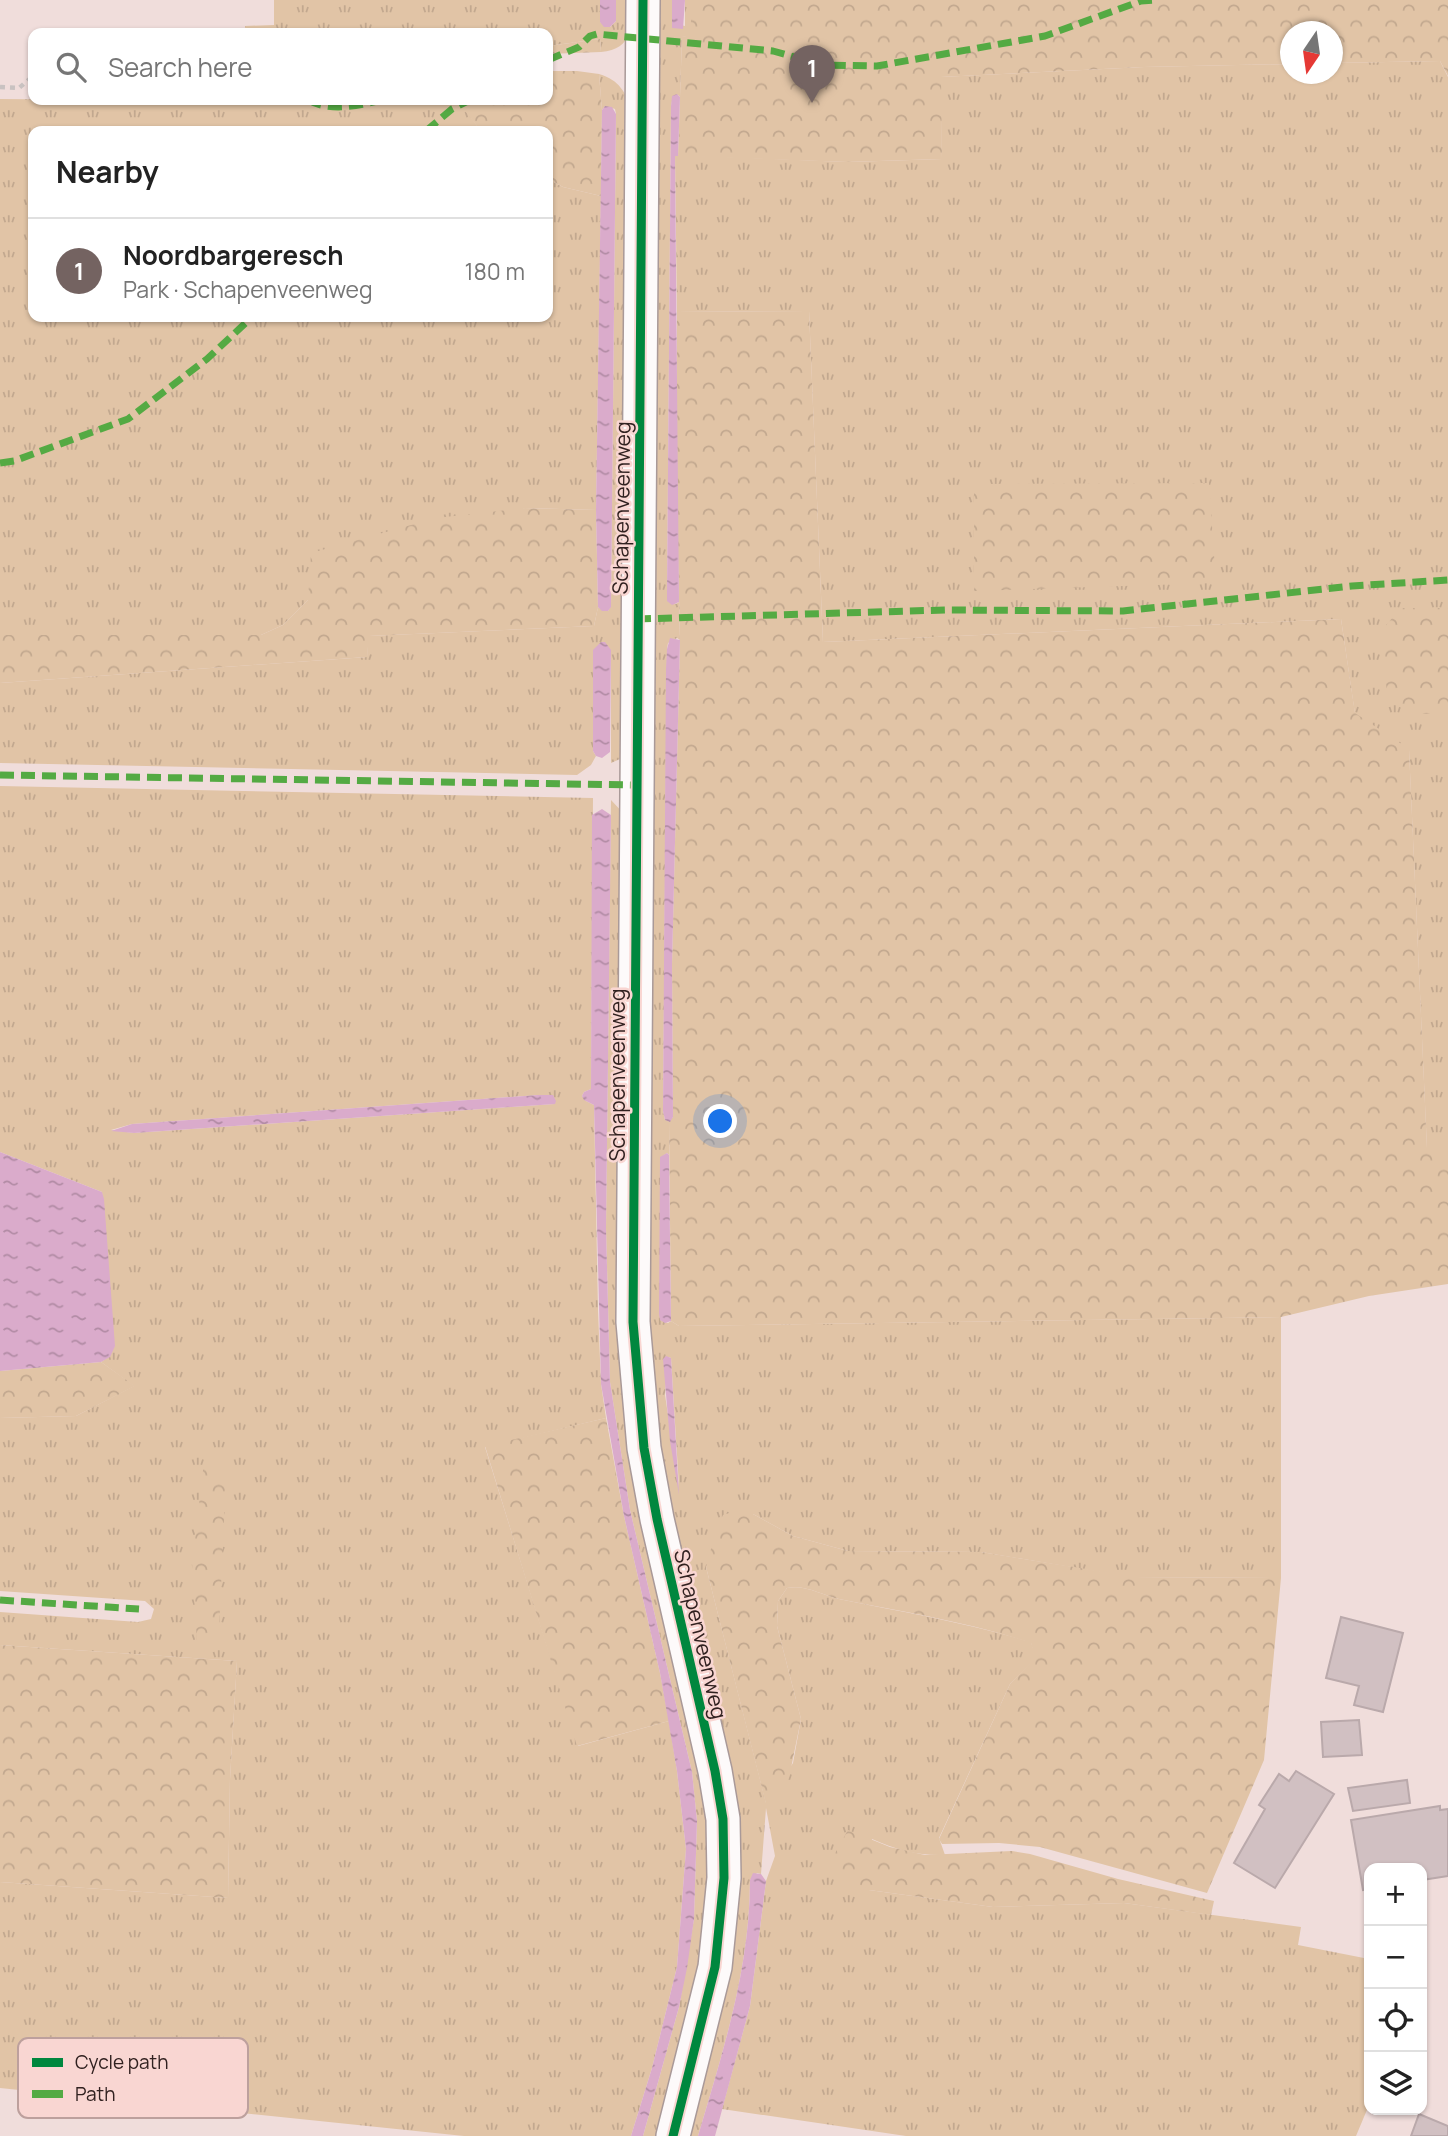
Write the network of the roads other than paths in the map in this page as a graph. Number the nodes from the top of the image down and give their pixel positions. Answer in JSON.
{"nodes":[{"id":1,"x":642,"y":0,"type":"edge"},
{"id":2,"x":673,"y":2136,"type":"edge"}],
"edges":[{"from":1,"to":2,"type":"street","name":"Schapenveenweg"}]}
